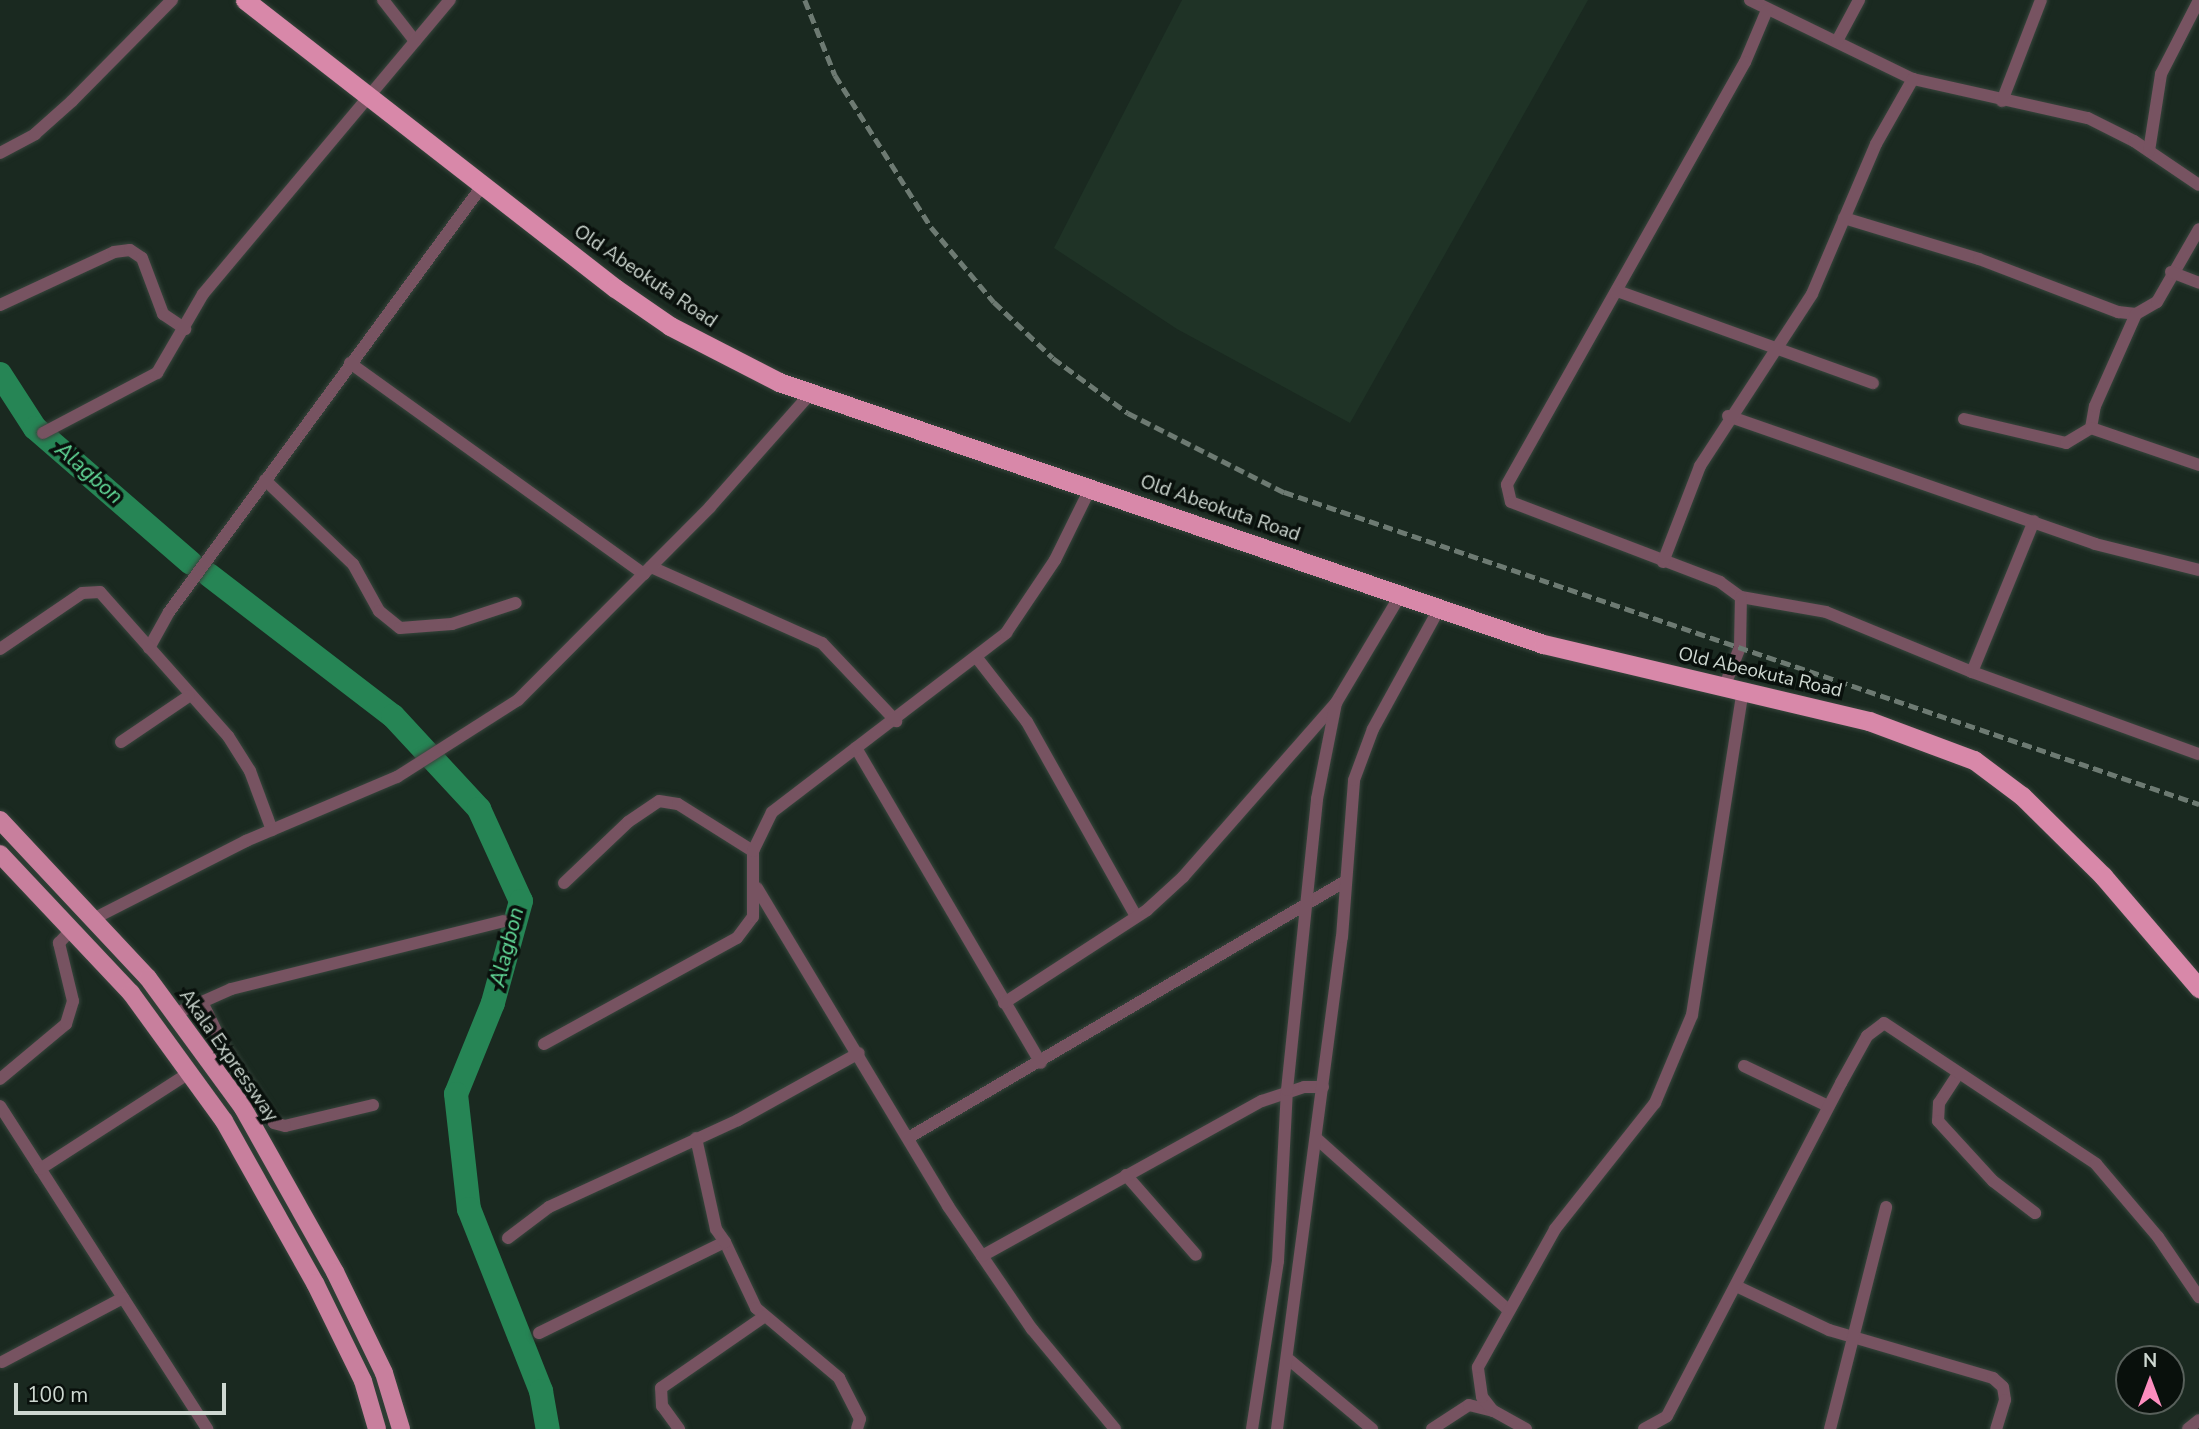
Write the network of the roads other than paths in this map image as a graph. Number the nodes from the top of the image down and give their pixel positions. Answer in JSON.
{"nodes":[{"id":1,"x":172,"y":0,"type":"edge"},
{"id":2,"x":245,"y":0,"type":"edge"},
{"id":3,"x":383,"y":0,"type":"edge"},
{"id":4,"x":450,"y":0,"type":"edge"},
{"id":5,"x":1750,"y":0,"type":"edge"},
{"id":6,"x":1859,"y":0,"type":"edge"},
{"id":7,"x":2041,"y":0,"type":"edge"},
{"id":8,"x":2199,"y":0,"type":"edge"},
{"id":9,"x":1767,"y":10,"type":"junction"},
{"id":10,"x":415,"y":41,"type":"junction"},
{"id":11,"x":1837,"y":41,"type":"junction"},
{"id":12,"x":1913,"y":79,"type":"junction"},
{"id":13,"x":369,"y":97,"type":"junction"},
{"id":14,"x":2002,"y":101,"type":"junction"},
{"id":15,"x":2149,"y":151,"type":"junction"},
{"id":16,"x":0,"y":153,"type":"edge"},
{"id":17,"x":2199,"y":185,"type":"edge"},
{"id":18,"x":482,"y":186,"type":"junction"},
{"id":19,"x":1844,"y":218,"type":"junction"},
{"id":20,"x":2199,"y":229,"type":"edge"},
{"id":21,"x":2171,"y":272,"type":"junction"},
{"id":22,"x":2199,"y":283,"type":"edge"},
{"id":23,"x":1617,"y":291,"type":"junction"},
{"id":24,"x":0,"y":305,"type":"edge"},
{"id":25,"x":2136,"y":314,"type":"junction"},
{"id":26,"x":185,"y":329,"type":"junction"},
{"id":27,"x":1776,"y":348,"type":"junction"},
{"id":28,"x":350,"y":363,"type":"junction"},
{"id":29,"x":1872,"y":383,"type":"dead end"},
{"id":30,"x":809,"y":394,"type":"junction"},
{"id":31,"x":1728,"y":416,"type":"junction"},
{"id":32,"x":1964,"y":419,"type":"dead end"},
{"id":33,"x":2091,"y":428,"type":"junction"},
{"id":34,"x":43,"y":433,"type":"dead end"},
{"id":35,"x":2199,"y":465,"type":"edge"},
{"id":36,"x":265,"y":480,"type":"junction"},
{"id":37,"x":1090,"y":489,"type":"junction"},
{"id":38,"x":2034,"y":521,"type":"junction"},
{"id":39,"x":1664,"y":562,"type":"junction"},
{"id":40,"x":648,"y":570,"type":"junction"},
{"id":41,"x":2199,"y":570,"type":"edge"},
{"id":42,"x":1401,"y":594,"type":"junction"},
{"id":43,"x":1741,"y":597,"type":"junction"},
{"id":44,"x":516,"y":603,"type":"dead end"},
{"id":45,"x":1440,"y":607,"type":"junction"},
{"id":46,"x":149,"y":648,"type":"junction"},
{"id":47,"x":0,"y":649,"type":"edge"},
{"id":48,"x":977,"y":659,"type":"junction"},
{"id":49,"x":1972,"y":672,"type":"junction"},
{"id":50,"x":1723,"y":690,"type":"junction"},
{"id":51,"x":1742,"y":694,"type":"junction"},
{"id":52,"x":189,"y":696,"type":"junction"},
{"id":53,"x":1336,"y":703,"type":"junction"},
{"id":54,"x":896,"y":721,"type":"junction"},
{"id":55,"x":121,"y":742,"type":"dead end"},
{"id":56,"x":856,"y":748,"type":"junction"},
{"id":57,"x":2199,"y":754,"type":"edge"},
{"id":58,"x":0,"y":820,"type":"edge"},
{"id":59,"x":272,"y":830,"type":"junction"},
{"id":60,"x":752,"y":851,"type":"junction"},
{"id":61,"x":0,"y":854,"type":"edge"},
{"id":62,"x":1344,"y":882,"type":"junction"},
{"id":63,"x":564,"y":883,"type":"dead end"},
{"id":64,"x":757,"y":888,"type":"junction"},
{"id":65,"x":1311,"y":898,"type":"junction"},
{"id":66,"x":1136,"y":916,"type":"junction"},
{"id":67,"x":93,"y":919,"type":"junction"},
{"id":68,"x":504,"y":921,"type":"dead end"},
{"id":69,"x":71,"y":930,"type":"junction"},
{"id":70,"x":2199,"y":988,"type":"edge"},
{"id":71,"x":202,"y":1002,"type":"junction"},
{"id":72,"x":1004,"y":1003,"type":"junction"},
{"id":73,"x":174,"y":1014,"type":"junction"},
{"id":74,"x":544,"y":1044,"type":"dead end"},
{"id":75,"x":859,"y":1053,"type":"junction"},
{"id":76,"x":1041,"y":1063,"type":"junction"},
{"id":77,"x":1744,"y":1066,"type":"dead end"},
{"id":78,"x":189,"y":1073,"type":"junction"},
{"id":79,"x":1958,"y":1074,"type":"junction"},
{"id":80,"x":0,"y":1079,"type":"edge"},
{"id":81,"x":1323,"y":1087,"type":"junction"},
{"id":82,"x":1287,"y":1090,"type":"junction"},
{"id":83,"x":373,"y":1105,"type":"dead end"},
{"id":84,"x":0,"y":1106,"type":"edge"},
{"id":85,"x":1828,"y":1106,"type":"junction"},
{"id":86,"x":696,"y":1138,"type":"junction"},
{"id":87,"x":908,"y":1138,"type":"junction"},
{"id":88,"x":1317,"y":1139,"type":"junction"},
{"id":89,"x":40,"y":1169,"type":"junction"},
{"id":90,"x":1126,"y":1175,"type":"junction"},
{"id":91,"x":1886,"y":1208,"type":"dead end"},
{"id":92,"x":2035,"y":1213,"type":"dead end"},
{"id":93,"x":508,"y":1238,"type":"dead end"},
{"id":94,"x":725,"y":1242,"type":"junction"},
{"id":95,"x":1196,"y":1255,"type":"dead end"},
{"id":96,"x":982,"y":1256,"type":"junction"},
{"id":97,"x":335,"y":1272,"type":"junction"},
{"id":98,"x":315,"y":1283,"type":"junction"},
{"id":99,"x":1736,"y":1286,"type":"junction"},
{"id":100,"x":2199,"y":1297,"type":"edge"},
{"id":101,"x":123,"y":1298,"type":"junction"},
{"id":102,"x":1508,"y":1310,"type":"junction"},
{"id":103,"x":765,"y":1316,"type":"junction"},
{"id":104,"x":540,"y":1334,"type":"dead end"},
{"id":105,"x":1852,"y":1337,"type":"junction"},
{"id":106,"x":1287,"y":1358,"type":"junction"},
{"id":107,"x":1,"y":1363,"type":"edge"},
{"id":108,"x":1493,"y":1410,"type":"junction"},
{"id":109,"x":2199,"y":1420,"type":"edge"},
{"id":110,"x":207,"y":1429,"type":"edge"},
{"id":111,"x":377,"y":1429,"type":"edge"},
{"id":112,"x":401,"y":1429,"type":"edge"},
{"id":113,"x":680,"y":1429,"type":"edge"},
{"id":114,"x":857,"y":1429,"type":"edge"},
{"id":115,"x":1115,"y":1429,"type":"edge"},
{"id":116,"x":1252,"y":1429,"type":"edge"},
{"id":117,"x":1277,"y":1429,"type":"edge"},
{"id":118,"x":1372,"y":1429,"type":"edge"},
{"id":119,"x":1432,"y":1429,"type":"edge"},
{"id":120,"x":1526,"y":1429,"type":"edge"},
{"id":121,"x":1644,"y":1429,"type":"edge"},
{"id":122,"x":1830,"y":1429,"type":"edge"},
{"id":123,"x":1996,"y":1429,"type":"edge"},
{"id":124,"x":2188,"y":1429,"type":"edge"}],
"edges":[{"from":1,"to":16,"type":"street"},
{"from":2,"to":13,"type":"highway","name":"Old Abeokuta Road"},
{"from":3,"to":10,"type":"street"},
{"from":4,"to":10,"type":"street"},
{"from":5,"to":9,"type":"street"},
{"from":6,"to":11,"type":"street"},
{"from":7,"to":14,"type":"street"},
{"from":8,"to":15,"type":"street"},
{"from":9,"to":11,"type":"street"},
{"from":9,"to":23,"type":"street"},
{"from":10,"to":13,"type":"street"},
{"from":11,"to":12,"type":"street"},
{"from":12,"to":14,"type":"street"},
{"from":12,"to":19,"type":"street"},
{"from":13,"to":18,"type":"highway","name":"Old Abeokuta Road"},
{"from":13,"to":26,"type":"street"},
{"from":14,"to":15,"type":"street"},
{"from":15,"to":17,"type":"street"},
{"from":18,"to":28,"type":"street"},
{"from":18,"to":30,"type":"highway","name":"Old Abeokuta Road"},
{"from":19,"to":25,"type":"street"},
{"from":19,"to":27,"type":"street"},
{"from":20,"to":21,"type":"street"},
{"from":21,"to":22,"type":"street"},
{"from":21,"to":25,"type":"street"},
{"from":23,"to":27,"type":"street"},
{"from":23,"to":39,"type":"street"},
{"from":24,"to":26,"type":"street"},
{"from":25,"to":33,"type":"street"},
{"from":26,"to":34,"type":"street"},
{"from":27,"to":29,"type":"street"},
{"from":27,"to":31,"type":"street"},
{"from":28,"to":36,"type":"street"},
{"from":28,"to":40,"type":"street"},
{"from":30,"to":37,"type":"highway","name":"Old Abeokuta Road"},
{"from":30,"to":40,"type":"street"},
{"from":31,"to":38,"type":"street"},
{"from":31,"to":39,"type":"street"},
{"from":32,"to":33,"type":"street"},
{"from":33,"to":35,"type":"street"},
{"from":36,"to":44,"type":"street"},
{"from":36,"to":46,"type":"street"},
{"from":37,"to":42,"type":"highway","name":"Old Abeokuta Road"},
{"from":37,"to":48,"type":"street"},
{"from":38,"to":41,"type":"street"},
{"from":38,"to":49,"type":"street"},
{"from":39,"to":43,"type":"street"},
{"from":40,"to":54,"type":"street"},
{"from":40,"to":59,"type":"street"},
{"from":42,"to":45,"type":"highway","name":"Old Abeokuta Road"},
{"from":42,"to":53,"type":"street"},
{"from":43,"to":49,"type":"street"},
{"from":43,"to":50,"type":"street"},
{"from":45,"to":50,"type":"highway","name":"Old Abeokuta Road"},
{"from":45,"to":62,"type":"street"},
{"from":46,"to":47,"type":"street"},
{"from":46,"to":52,"type":"street"},
{"from":48,"to":54,"type":"street"},
{"from":48,"to":66,"type":"street"},
{"from":49,"to":57,"type":"street"},
{"from":50,"to":51,"type":"highway","name":"Old Abeokuta Road"},
{"from":51,"to":70,"type":"highway","name":"Old Abeokuta Road"},
{"from":51,"to":102,"type":"street"},
{"from":52,"to":55,"type":"street"},
{"from":52,"to":59,"type":"street"},
{"from":53,"to":65,"type":"street"},
{"from":53,"to":66,"type":"street"},
{"from":54,"to":56,"type":"street"},
{"from":56,"to":60,"type":"street"},
{"from":56,"to":72,"type":"street"},
{"from":58,"to":67,"type":"main road","name":"Akala Expressway"},
{"from":59,"to":67,"type":"street"},
{"from":60,"to":63,"type":"street"},
{"from":60,"to":64,"type":"street"},
{"from":61,"to":69,"type":"main road"},
{"from":62,"to":65,"type":"street"},
{"from":62,"to":81,"type":"street"},
{"from":64,"to":74,"type":"street"},
{"from":64,"to":75,"type":"street"},
{"from":65,"to":76,"type":"street"},
{"from":65,"to":82,"type":"street"},
{"from":66,"to":72,"type":"street"},
{"from":67,"to":73,"type":"main road","name":"Akala Expressway"},
{"from":68,"to":71,"type":"street"},
{"from":69,"to":78,"type":"main road"},
{"from":69,"to":80,"type":"street"},
{"from":71,"to":73,"type":"street"},
{"from":71,"to":83,"type":"street"},
{"from":72,"to":76,"type":"street"},
{"from":73,"to":97,"type":"main road","name":"Akala Expressway"},
{"from":75,"to":86,"type":"street"},
{"from":75,"to":87,"type":"street"},
{"from":76,"to":87,"type":"street"},
{"from":77,"to":85,"type":"street"},
{"from":78,"to":89,"type":"street"},
{"from":78,"to":98,"type":"main road"},
{"from":79,"to":85,"type":"street"},
{"from":79,"to":92,"type":"street"},
{"from":79,"to":100,"type":"street"},
{"from":81,"to":82,"type":"street"},
{"from":81,"to":88,"type":"street"},
{"from":82,"to":90,"type":"street"},
{"from":82,"to":116,"type":"street"},
{"from":84,"to":89,"type":"street"},
{"from":85,"to":99,"type":"street"},
{"from":86,"to":93,"type":"street"},
{"from":86,"to":94,"type":"street"},
{"from":87,"to":96,"type":"street"},
{"from":88,"to":102,"type":"street"},
{"from":88,"to":106,"type":"street"},
{"from":89,"to":101,"type":"street"},
{"from":90,"to":95,"type":"street"},
{"from":90,"to":96,"type":"street"},
{"from":91,"to":105,"type":"street"},
{"from":94,"to":103,"type":"street"},
{"from":94,"to":104,"type":"street"},
{"from":96,"to":115,"type":"street"},
{"from":97,"to":98,"type":"main road"},
{"from":97,"to":112,"type":"main road","name":"Akala Expressway"},
{"from":98,"to":111,"type":"main road"},
{"from":99,"to":105,"type":"street"},
{"from":99,"to":121,"type":"street"},
{"from":101,"to":107,"type":"street"},
{"from":101,"to":110,"type":"street"},
{"from":102,"to":108,"type":"street"},
{"from":103,"to":113,"type":"street"},
{"from":103,"to":114,"type":"street"},
{"from":105,"to":122,"type":"street"},
{"from":105,"to":123,"type":"street"},
{"from":106,"to":117,"type":"street"},
{"from":106,"to":118,"type":"street"},
{"from":108,"to":119,"type":"street"},
{"from":108,"to":120,"type":"street"},
{"from":109,"to":124,"type":"street"}]}
